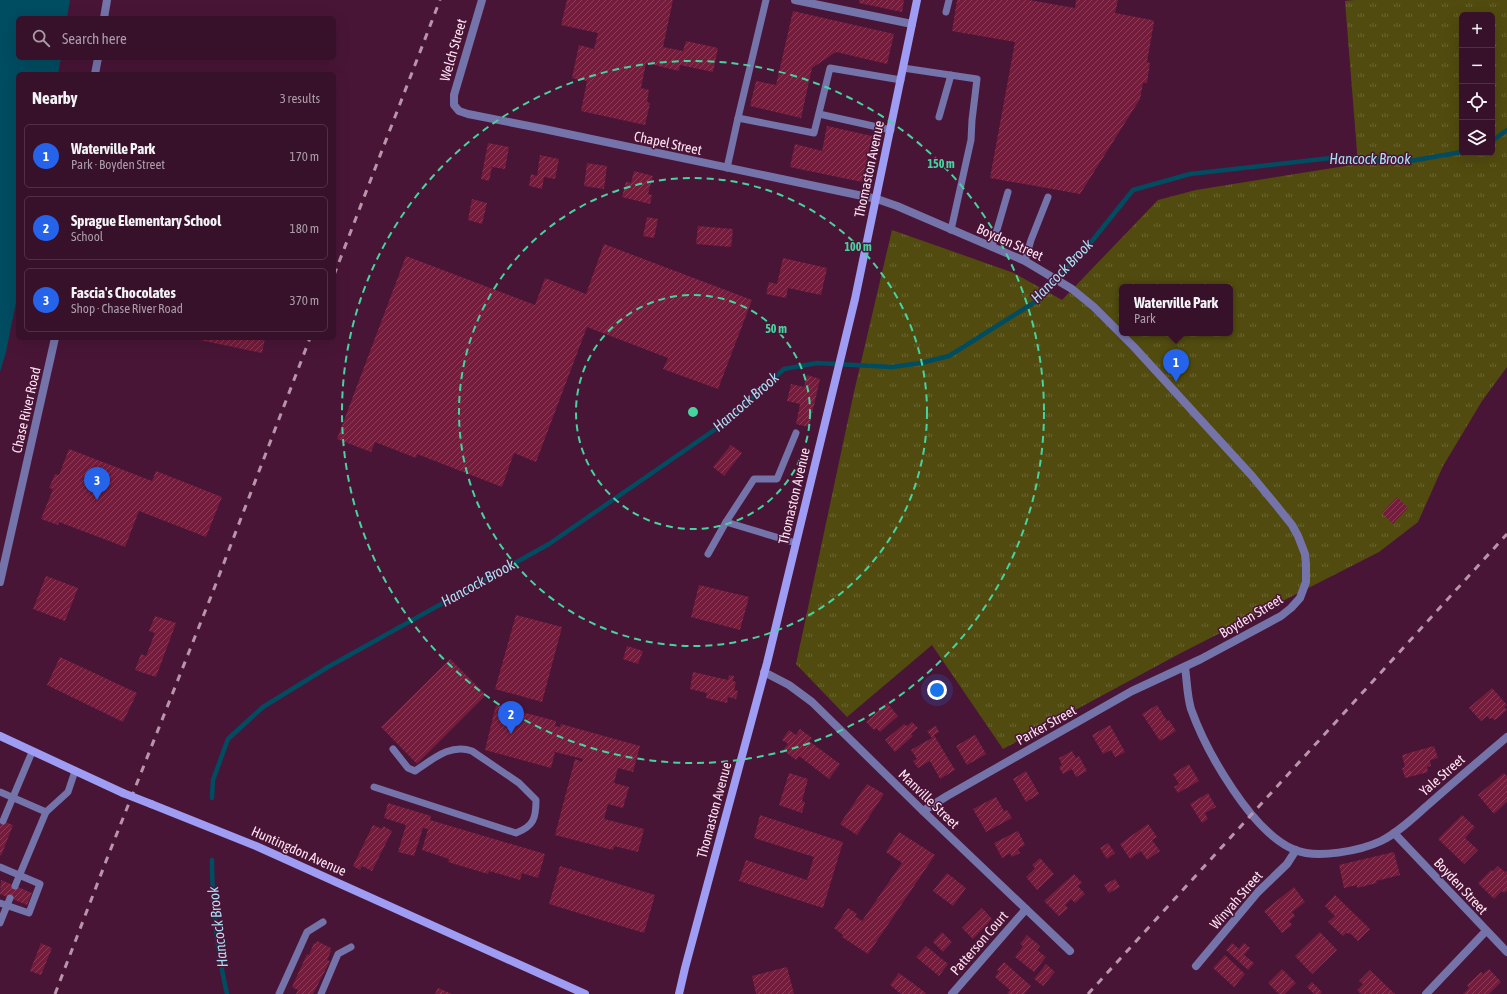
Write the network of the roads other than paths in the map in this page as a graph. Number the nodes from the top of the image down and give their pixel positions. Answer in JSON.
{"nodes":[{"id":1,"x":107,"y":0,"type":"edge"},
{"id":2,"x":482,"y":0,"type":"edge"},
{"id":3,"x":766,"y":0,"type":"edge"},
{"id":4,"x":796,"y":0,"type":"edge"},
{"id":5,"x":917,"y":0,"type":"edge"},
{"id":6,"x":949,"y":0,"type":"edge"},
{"id":7,"x":946,"y":12,"type":"dead end"},
{"id":8,"x":104,"y":16,"type":"edge"},
{"id":9,"x":912,"y":24,"type":"junction"},
{"id":10,"x":98,"y":60,"type":"edge"},
{"id":11,"x":903,"y":68,"type":"junction"},
{"id":12,"x":95,"y":72,"type":"edge"},
{"id":13,"x":951,"y":75,"type":"junction"},
{"id":14,"x":901,"y":80,"type":"junction"},
{"id":15,"x":455,"y":108,"type":"joint"},
{"id":16,"x":819,"y":114,"type":"junction"},
{"id":17,"x":939,"y":117,"type":"dead end"},
{"id":18,"x":738,"y":118,"type":"junction"},
{"id":19,"x":891,"y":130,"type":"junction"},
{"id":20,"x":727,"y":168,"type":"junction"},
{"id":21,"x":1008,"y":192,"type":"dead end"},
{"id":22,"x":1048,"y":197,"type":"dead end"},
{"id":23,"x":877,"y":199,"type":"junction"},
{"id":24,"x":950,"y":230,"type":"junction"},
{"id":25,"x":992,"y":247,"type":"junction"},
{"id":26,"x":1025,"y":261,"type":"junction"},
{"id":27,"x":1119,"y":332,"type":"edge"},
{"id":28,"x":1123,"y":336,"type":"edge"},
{"id":29,"x":55,"y":340,"type":"edge"},
{"id":30,"x":796,"y":433,"type":"dead end"},
{"id":31,"x":726,"y":522,"type":"junction"},
{"id":32,"x":796,"y":544,"type":"junction"},
{"id":33,"x":708,"y":554,"type":"dead end"},
{"id":34,"x":0,"y":582,"type":"edge"},
{"id":35,"x":1185,"y":667,"type":"junction"},
{"id":36,"x":764,"y":672,"type":"junction"},
{"id":37,"x":0,"y":736,"type":"edge"},
{"id":38,"x":1507,"y":736,"type":"edge"},
{"id":39,"x":393,"y":749,"type":"dead end"},
{"id":40,"x":32,"y":752,"type":"junction"},
{"id":41,"x":75,"y":772,"type":"junction"},
{"id":42,"x":374,"y":787,"type":"dead end"},
{"id":43,"x":0,"y":792,"type":"edge"},
{"id":44,"x":12,"y":797,"type":"junction"},
{"id":45,"x":923,"y":811,"type":"junction"},
{"id":46,"x":46,"y":812,"type":"junction"},
{"id":47,"x":3,"y":821,"type":"dead end"},
{"id":48,"x":1394,"y":833,"type":"junction"},
{"id":49,"x":1296,"y":850,"type":"junction"},
{"id":50,"x":0,"y":867,"type":"edge"},
{"id":51,"x":19,"y":875,"type":"junction"},
{"id":52,"x":15,"y":886,"type":"dead end"},
{"id":53,"x":5,"y":902,"type":"edge"},
{"id":54,"x":1026,"y":909,"type":"junction"},
{"id":55,"x":323,"y":922,"type":"dead end"},
{"id":56,"x":0,"y":923,"type":"edge"},
{"id":57,"x":1486,"y":932,"type":"junction"},
{"id":58,"x":351,"y":947,"type":"dead end"},
{"id":59,"x":1070,"y":951,"type":"dead end"},
{"id":60,"x":1507,"y":952,"type":"edge"},
{"id":61,"x":1196,"y":966,"type":"dead end"},
{"id":62,"x":279,"y":994,"type":"edge"},
{"id":63,"x":321,"y":994,"type":"edge"},
{"id":64,"x":585,"y":994,"type":"edge"},
{"id":65,"x":679,"y":994,"type":"edge"},
{"id":66,"x":952,"y":994,"type":"edge"},
{"id":67,"x":1426,"y":994,"type":"edge"}],
"edges":[{"from":1,"to":8,"type":"street"},
{"from":2,"to":15,"type":"street","name":"Welch Street"},
{"from":3,"to":18,"type":"lane"},
{"from":4,"to":9,"type":"street"},
{"from":5,"to":9,"type":"main road","name":"Thomaston Avenue"},
{"from":6,"to":7,"type":"lane"},
{"from":9,"to":11,"type":"main road","name":"Thomaston Avenue"},
{"from":10,"to":12,"type":"street"},
{"from":11,"to":13,"type":"lane"},
{"from":11,"to":14,"type":"main road","name":"Thomaston Avenue"},
{"from":13,"to":17,"type":"lane"},
{"from":13,"to":24,"type":"lane"},
{"from":14,"to":16,"type":"lane"},
{"from":14,"to":19,"type":"main road","name":"Thomaston Avenue"},
{"from":15,"to":20,"type":"street","name":"Chapel Street"},
{"from":16,"to":18,"type":"lane"},
{"from":16,"to":19,"type":"lane"},
{"from":18,"to":20,"type":"lane"},
{"from":19,"to":23,"type":"main road","name":"Thomaston Avenue"},
{"from":20,"to":23,"type":"street","name":"Chapel Street"},
{"from":21,"to":25,"type":"lane"},
{"from":22,"to":26,"type":"lane"},
{"from":23,"to":24,"type":"street","name":"Boyden Street"},
{"from":23,"to":32,"type":"main road","name":"Thomaston Avenue"},
{"from":24,"to":25,"type":"street","name":"Boyden Street"},
{"from":25,"to":26,"type":"street","name":"Boyden Street"},
{"from":26,"to":27,"type":"street","name":"Boyden Street"},
{"from":28,"to":35,"type":"street","name":"Boyden Street"},
{"from":29,"to":34,"type":"street","name":"Chase River Road"},
{"from":30,"to":31,"type":"lane"},
{"from":31,"to":32,"type":"lane"},
{"from":31,"to":33,"type":"lane"},
{"from":32,"to":36,"type":"main road","name":"Thomaston Avenue"},
{"from":35,"to":45,"type":"street","name":"Parker Street"},
{"from":35,"to":49,"type":"street"},
{"from":36,"to":45,"type":"street","name":"Manville Street"},
{"from":36,"to":65,"type":"main road","name":"Thomaston Avenue"},
{"from":37,"to":40,"type":"main road","name":"Huntingdon Avenue"},
{"from":38,"to":48,"type":"street","name":"Yale Street"},
{"from":39,"to":42,"type":"lane"},
{"from":40,"to":41,"type":"main road","name":"Huntingdon Avenue"},
{"from":40,"to":44,"type":"lane"},
{"from":41,"to":46,"type":"lane"},
{"from":41,"to":64,"type":"main road","name":"Huntingdon Avenue","bridge":true},
{"from":43,"to":44,"type":"lane"},
{"from":44,"to":46,"type":"lane"},
{"from":44,"to":47,"type":"lane"},
{"from":45,"to":54,"type":"street","name":"Manville Street"},
{"from":46,"to":51,"type":"lane"},
{"from":48,"to":49,"type":"street"},
{"from":48,"to":57,"type":"street","name":"Boyden Street"},
{"from":49,"to":61,"type":"street","name":"Winyah Street"},
{"from":50,"to":51,"type":"lane"},
{"from":51,"to":52,"type":"lane"},
{"from":51,"to":53,"type":"lane"},
{"from":53,"to":56,"type":"lane"},
{"from":54,"to":59,"type":"street","name":"Manville Street"},
{"from":54,"to":66,"type":"street","name":"Patterson Court"},
{"from":55,"to":62,"type":"lane"},
{"from":57,"to":60,"type":"street","name":"Boyden Street"},
{"from":57,"to":67,"type":"street"},
{"from":58,"to":63,"type":"lane"}]}
